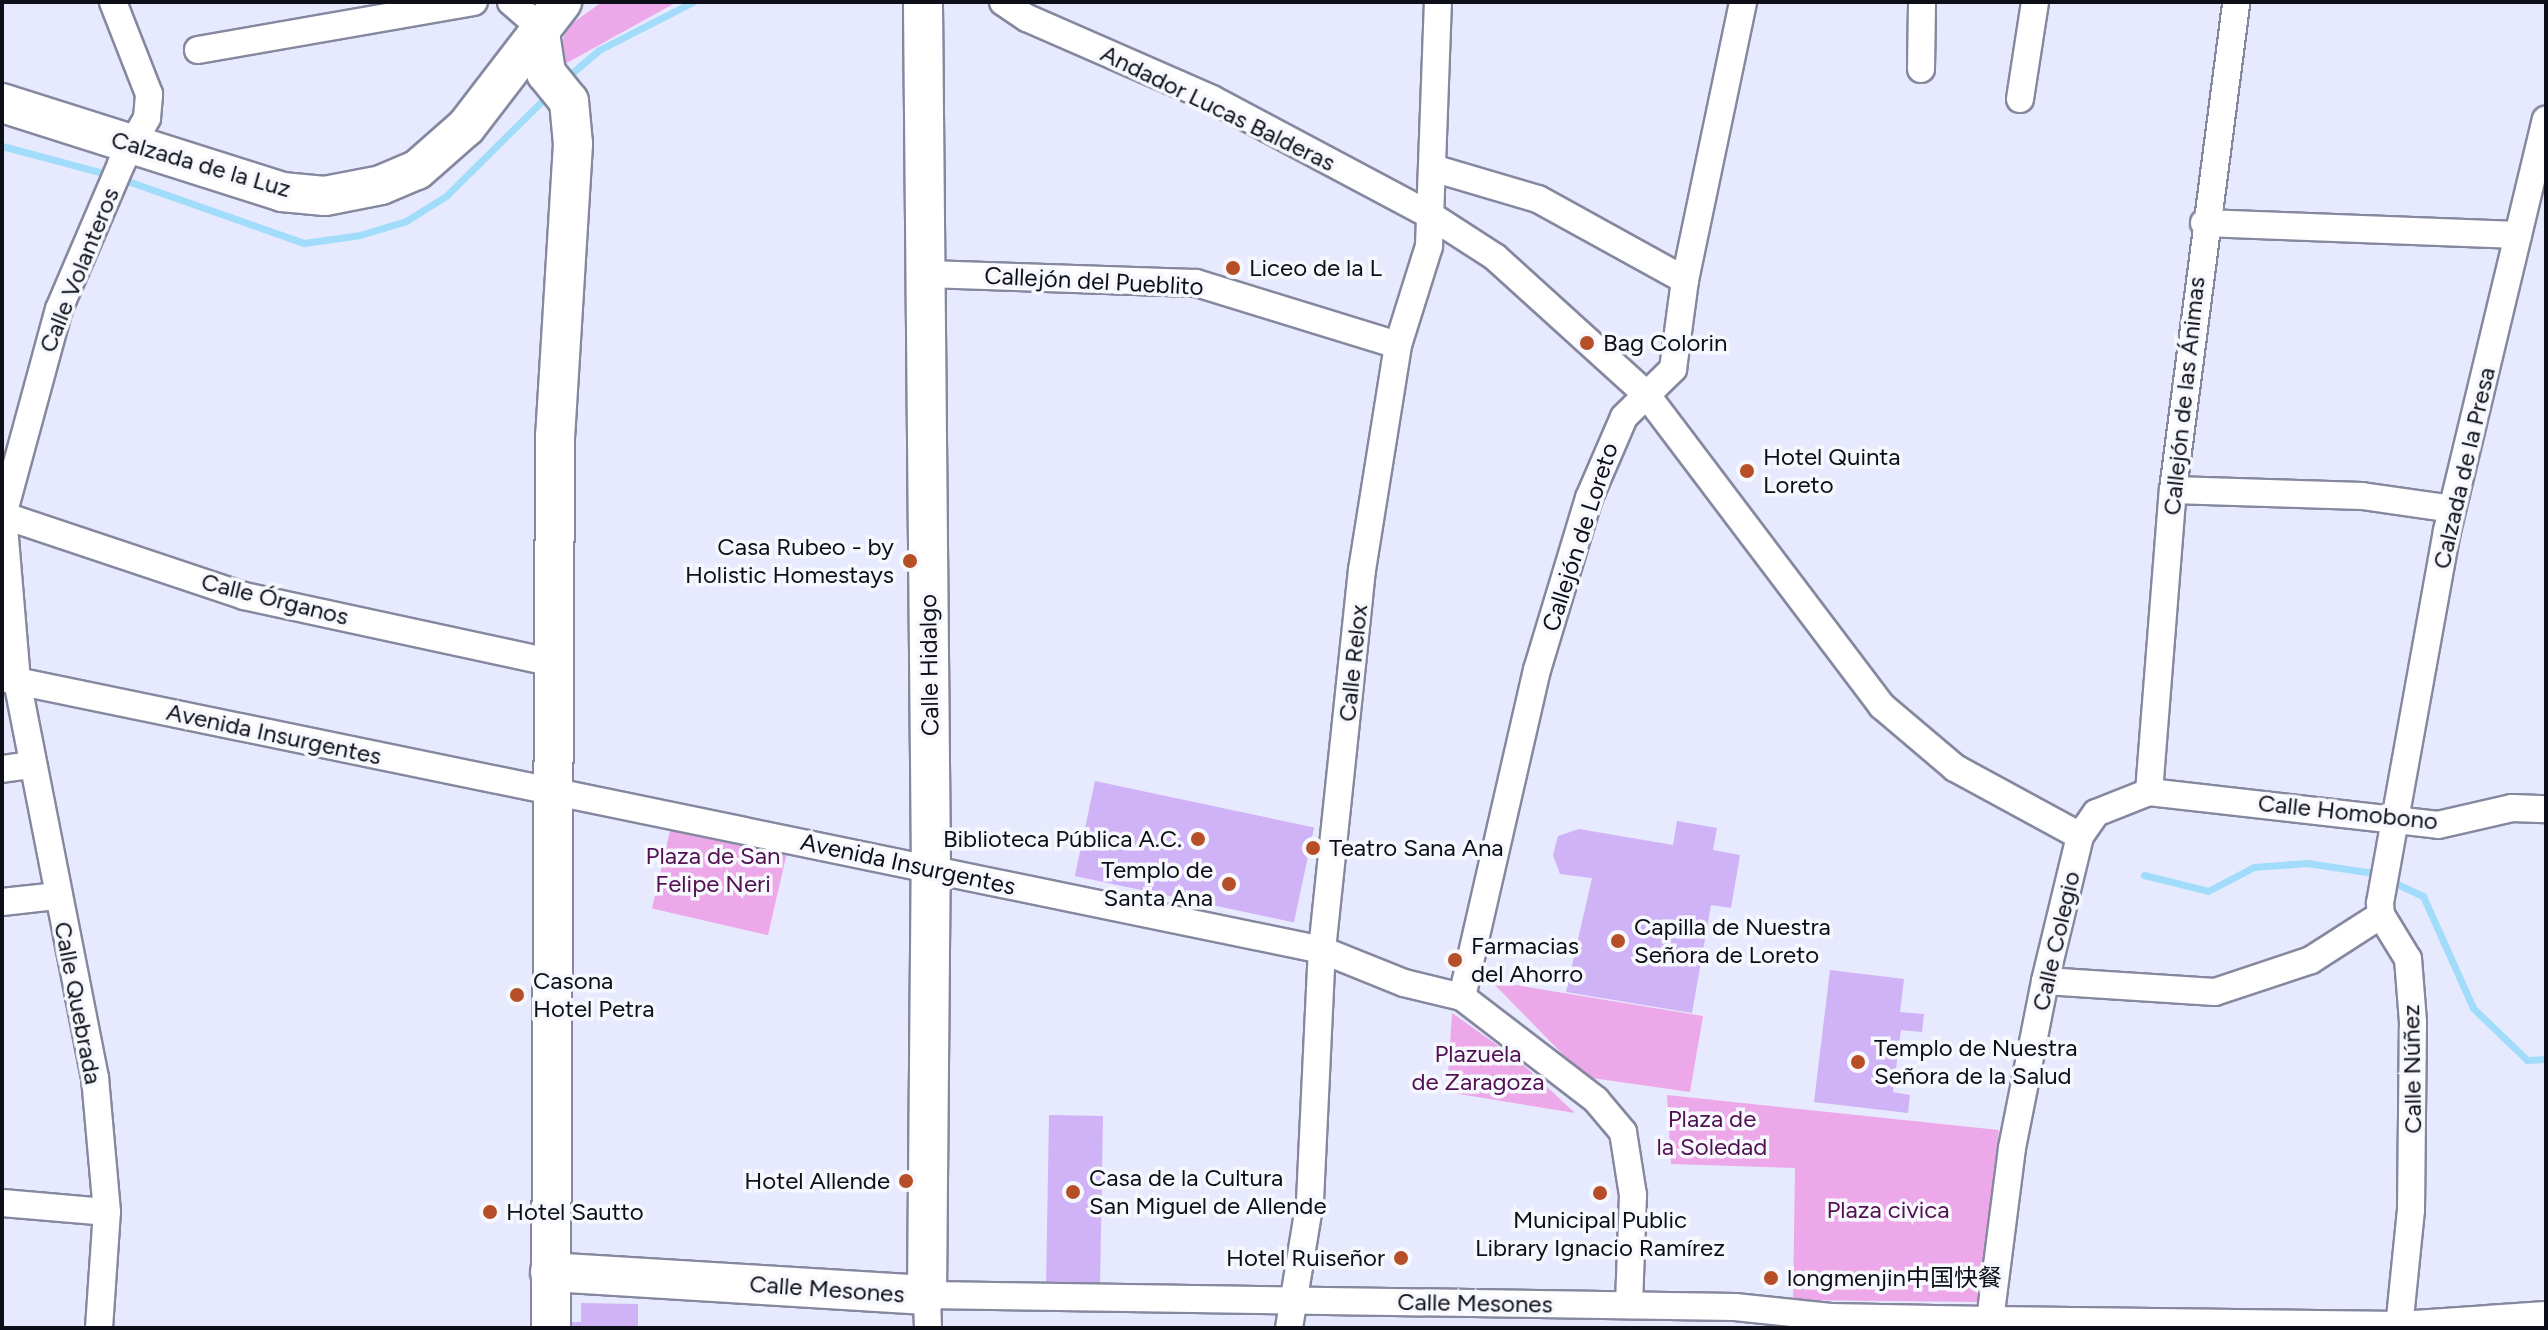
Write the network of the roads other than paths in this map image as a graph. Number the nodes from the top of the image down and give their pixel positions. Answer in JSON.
{"nodes":[{"id":1,"x":113,"y":2,"type":"edge"},
{"id":2,"x":474,"y":2,"type":"edge"},
{"id":3,"x":923,"y":2,"type":"edge"},
{"id":4,"x":1003,"y":2,"type":"edge"},
{"id":5,"x":1438,"y":2,"type":"edge"},
{"id":6,"x":1743,"y":2,"type":"edge"},
{"id":7,"x":1922,"y":2,"type":"edge"},
{"id":8,"x":2035,"y":2,"type":"edge"},
{"id":9,"x":2236,"y":2,"type":"edge"},
{"id":10,"x":537,"y":10,"type":"edge"},
{"id":11,"x":198,"y":50,"type":"dead end"},
{"id":12,"x":1921,"y":69,"type":"dead end"},
{"id":13,"x":2020,"y":99,"type":"dead end"},
{"id":14,"x":2,"y":103,"type":"edge"},
{"id":15,"x":2546,"y":120,"type":"edge"},
{"id":16,"x":127,"y":155,"type":"junction"},
{"id":17,"x":1436,"y":169,"type":"junction"},
{"id":18,"x":1432,"y":216,"type":"junction"},
{"id":19,"x":2204,"y":223,"type":"junction"},
{"id":20,"x":2518,"y":235,"type":"junction"},
{"id":21,"x":925,"y":274,"type":"junction"},
{"id":22,"x":1685,"y":280,"type":"junction"},
{"id":23,"x":1398,"y":345,"type":"junction"},
{"id":24,"x":1646,"y":394,"type":"junction"},
{"id":25,"x":2173,"y":490,"type":"junction"},
{"id":26,"x":2452,"y":509,"type":"junction"},
{"id":27,"x":2,"y":515,"type":"edge"},
{"id":28,"x":553,"y":663,"type":"junction"},
{"id":29,"x":10,"y":680,"type":"edge"},
{"id":30,"x":32,"y":765,"type":"junction"},
{"id":31,"x":2,"y":769,"type":"edge"},
{"id":32,"x":553,"y":791,"type":"junction"},
{"id":33,"x":2149,"y":792,"type":"junction"},
{"id":34,"x":2546,"y":809,"type":"edge"},
{"id":35,"x":2397,"y":818,"type":"junction"},
{"id":36,"x":2080,"y":836,"type":"junction"},
{"id":37,"x":931,"y":870,"type":"junction"},
{"id":38,"x":56,"y":896,"type":"junction"},
{"id":39,"x":2,"y":902,"type":"edge"},
{"id":40,"x":2381,"y":915,"type":"junction"},
{"id":41,"x":1322,"y":950,"type":"junction"},
{"id":42,"x":2045,"y":981,"type":"junction"},
{"id":43,"x":1462,"y":997,"type":"junction"},
{"id":44,"x":2,"y":1203,"type":"edge"},
{"id":45,"x":107,"y":1212,"type":"junction"},
{"id":46,"x":550,"y":1272,"type":"junction"},
{"id":47,"x":1293,"y":1301,"type":"junction"},
{"id":48,"x":1629,"y":1305,"type":"junction"},
{"id":49,"x":928,"y":1312,"type":"edge"},
{"id":50,"x":2546,"y":1315,"type":"edge"},
{"id":51,"x":1734,"y":1318,"type":"edge"},
{"id":52,"x":1990,"y":1320,"type":"junction"},
{"id":53,"x":2400,"y":1326,"type":"edge"},
{"id":54,"x":99,"y":1328,"type":"edge"},
{"id":55,"x":551,"y":1328,"type":"edge"},
{"id":56,"x":1289,"y":1328,"type":"edge"}],
"edges":[{"from":1,"to":16,"type":"street","name":"Calle Volanteros"},
{"from":2,"to":11,"type":"street"},
{"from":3,"to":21,"type":"main road","name":"Calle Hidalgo"},
{"from":4,"to":18,"type":"street","name":"Andador Lucas Balderas"},
{"from":5,"to":17,"type":"street","name":"Calle Relox"},
{"from":6,"to":22,"type":"street","name":"Callejón de Loreto"},
{"from":7,"to":12,"type":"street"},
{"from":8,"to":13,"type":"street"},
{"from":9,"to":19,"type":"street","name":"Callejón de las Ánimas"},
{"from":10,"to":16,"type":"main road","name":"Calzada de la Luz"},
{"from":10,"to":28,"type":"main road"},
{"from":14,"to":16,"type":"main road","name":"Calzada de la Luz"},
{"from":15,"to":20,"type":"street","name":"Calzada de la Presa"},
{"from":16,"to":27,"type":"street","name":"Calle Volanteros"},
{"from":17,"to":18,"type":"street","name":"Calle Relox"},
{"from":17,"to":22,"type":"street"},
{"from":18,"to":23,"type":"street","name":"Calle Relox"},
{"from":18,"to":24,"type":"street","name":"Andador Lucas Balderas"},
{"from":19,"to":20,"type":"street"},
{"from":19,"to":25,"type":"street","name":"Callejón de las Ánimas"},
{"from":20,"to":26,"type":"street","name":"Calzada de la Presa"},
{"from":21,"to":23,"type":"street","name":"Callejón del Pueblito"},
{"from":21,"to":37,"type":"main road","name":"Calle Hidalgo"},
{"from":22,"to":24,"type":"street","name":"Callejón de Loreto"},
{"from":23,"to":41,"type":"street","name":"Calle Relox"},
{"from":24,"to":36,"type":"street","name":"Andador Lucas Balderas"},
{"from":24,"to":43,"type":"street","name":"Callejón de Loreto"},
{"from":25,"to":26,"type":"street"},
{"from":25,"to":33,"type":"street","name":"Callejón de las Ánimas"},
{"from":26,"to":35,"type":"street","name":"Calzada de la Presa"},
{"from":27,"to":28,"type":"street","name":"Calle Órganos"},
{"from":27,"to":29,"type":"street","name":"Calle Volanteros"},
{"from":28,"to":32,"type":"main road"},
{"from":29,"to":30,"type":"street","name":"Calle Quebrada"},
{"from":29,"to":32,"type":"street","name":"Avenida Insurgentes"},
{"from":30,"to":31,"type":"street"},
{"from":30,"to":38,"type":"street","name":"Calle Quebrada"},
{"from":32,"to":37,"type":"street","name":"Avenida Insurgentes"},
{"from":32,"to":46,"type":"main road"},
{"from":33,"to":35,"type":"street","name":"Calle Homobono"},
{"from":33,"to":36,"type":"street"},
{"from":34,"to":35,"type":"street","name":"Calle Homobono"},
{"from":35,"to":40,"type":"street"},
{"from":36,"to":42,"type":"street","name":"Calle Colegio"},
{"from":37,"to":41,"type":"street","name":"Avenida Insurgentes"},
{"from":37,"to":49,"type":"main road","name":"Calle Hidalgo"},
{"from":38,"to":39,"type":"street"},
{"from":38,"to":45,"type":"street","name":"Calle Quebrada"},
{"from":40,"to":42,"type":"street"},
{"from":40,"to":53,"type":"street","name":"Calle Núñez"},
{"from":41,"to":43,"type":"street","name":"Avenida Insurgentes"},
{"from":41,"to":47,"type":"street","name":"Calle Relox"},
{"from":42,"to":52,"type":"street","name":"Calle Colegio"},
{"from":43,"to":48,"type":"street","name":"Avenida Insurgentes"},
{"from":44,"to":45,"type":"street"},
{"from":45,"to":54,"type":"street","name":"Calle Quebrada"},
{"from":46,"to":49,"type":"main road","name":"Calle Mesones"},
{"from":46,"to":55,"type":"main road"},
{"from":47,"to":48,"type":"street","name":"Calle Mesones"},
{"from":47,"to":49,"type":"street","name":"Calle Mesones"},
{"from":47,"to":56,"type":"street","name":"Calle Relox"},
{"from":48,"to":51,"type":"street","name":"Calle Mesones"},
{"from":50,"to":53,"type":"street","name":"Calle Mesones"},
{"from":51,"to":52,"type":"street","name":"Calle Mesones"},
{"from":52,"to":53,"type":"street","name":"Calle Mesones"}]}
